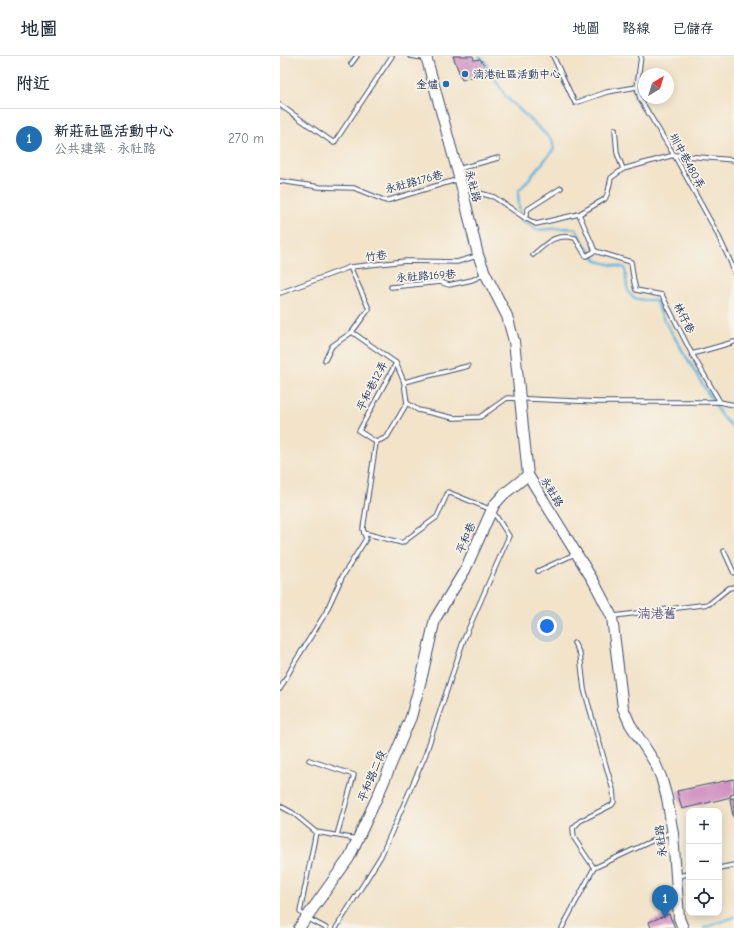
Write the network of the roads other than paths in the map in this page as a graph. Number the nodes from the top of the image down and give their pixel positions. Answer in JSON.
{"nodes":[{"id":1,"x":357,"y":56,"type":"edge"},
{"id":2,"x":392,"y":56,"type":"edge"},
{"id":3,"x":410,"y":56,"type":"edge"},
{"id":4,"x":553,"y":56,"type":"edge"},
{"id":5,"x":641,"y":56,"type":"edge"},
{"id":6,"x":426,"y":57,"type":"edge"},
{"id":7,"x":351,"y":64,"type":"dead end"},
{"id":8,"x":637,"y":87,"type":"junction"},
{"id":9,"x":280,"y":105,"type":"edge"},
{"id":10,"x":615,"y":129,"type":"dead end"},
{"id":11,"x":674,"y":154,"type":"junction"},
{"id":12,"x":498,"y":158,"type":"dead end"},
{"id":13,"x":734,"y":160,"type":"edge"},
{"id":14,"x":623,"y":169,"type":"junction"},
{"id":15,"x":460,"y":179,"type":"junction"},
{"id":16,"x":280,"y":181,"type":"edge"},
{"id":17,"x":561,"y":188,"type":"dead end"},
{"id":18,"x":579,"y":214,"type":"junction"},
{"id":19,"x":524,"y":218,"type":"junction"},
{"id":20,"x":595,"y":251,"type":"junction"},
{"id":21,"x":478,"y":255,"type":"junction"},
{"id":22,"x":534,"y":255,"type":"dead end"},
{"id":23,"x":350,"y":267,"type":"junction"},
{"id":24,"x":734,"y":272,"type":"edge"},
{"id":25,"x":485,"y":273,"type":"junction"},
{"id":26,"x":391,"y":287,"type":"dead end"},
{"id":27,"x":280,"y":293,"type":"edge"},
{"id":28,"x":352,"y":332,"type":"junction"},
{"id":29,"x":734,"y":342,"type":"edge"},
{"id":30,"x":692,"y":354,"type":"junction"},
{"id":31,"x":325,"y":360,"type":"dead end"},
{"id":32,"x":396,"y":362,"type":"junction"},
{"id":33,"x":468,"y":366,"type":"dead end"},
{"id":34,"x":404,"y":382,"type":"junction"},
{"id":35,"x":520,"y":399,"type":"junction"},
{"id":36,"x":720,"y":402,"type":"junction"},
{"id":37,"x":407,"y":403,"type":"junction"},
{"id":38,"x":734,"y":405,"type":"edge"},
{"id":39,"x":376,"y":442,"type":"junction"},
{"id":40,"x":528,"y":475,"type":"junction"},
{"id":41,"x":492,"y":510,"type":"junction"},
{"id":42,"x":364,"y":533,"type":"junction"},
{"id":43,"x":724,"y":551,"type":"dead end"},
{"id":44,"x":576,"y":554,"type":"junction"},
{"id":45,"x":538,"y":571,"type":"dead end"},
{"id":46,"x":734,"y":573,"type":"edge"},
{"id":47,"x":734,"y":587,"type":"edge"},
{"id":48,"x":612,"y":617,"type":"junction"},
{"id":49,"x":435,"y":619,"type":"joint"},
{"id":50,"x":574,"y":643,"type":"dead end"},
{"id":51,"x":280,"y":689,"type":"edge"},
{"id":52,"x":309,"y":760,"type":"dead end"},
{"id":53,"x":280,"y":806,"type":"edge"},
{"id":54,"x":672,"y":831,"type":"junction"},
{"id":55,"x":316,"y":832,"type":"junction"},
{"id":56,"x":337,"y":835,"type":"junction"},
{"id":57,"x":358,"y":839,"type":"junction"},
{"id":58,"x":734,"y":865,"type":"edge"},
{"id":59,"x":722,"y":867,"type":"edge"},
{"id":60,"x":594,"y":868,"type":"junction"},
{"id":61,"x":686,"y":874,"type":"edge"},
{"id":62,"x":676,"y":876,"type":"junction"},
{"id":63,"x":307,"y":918,"type":"junction"},
{"id":64,"x":299,"y":928,"type":"edge"},
{"id":65,"x":326,"y":928,"type":"edge"},
{"id":66,"x":336,"y":928,"type":"edge"},
{"id":67,"x":562,"y":928,"type":"edge"},
{"id":68,"x":683,"y":928,"type":"edge"}],
"edges":[{"from":1,"to":7,"type":"lane"},
{"from":2,"to":9,"type":"lane"},
{"from":3,"to":6,"type":"lane"},
{"from":4,"to":8,"type":"lane"},
{"from":5,"to":8,"type":"lane","name":"圳中巷480弄"},
{"from":6,"to":15,"type":"street","name":"永社路"},
{"from":8,"to":11,"type":"lane","name":"圳中巷480弄"},
{"from":10,"to":14,"type":"lane"},
{"from":11,"to":13,"type":"lane"},
{"from":11,"to":14,"type":"lane"},
{"from":11,"to":24,"type":"lane","name":"圳中巷480弄"},
{"from":12,"to":15,"type":"lane","name":"永社路176巷"},
{"from":14,"to":18,"type":"lane"},
{"from":15,"to":16,"type":"lane","name":"永社路176巷"},
{"from":15,"to":19,"type":"lane"},
{"from":15,"to":21,"type":"street","name":"永社路"},
{"from":17,"to":19,"type":"lane"},
{"from":18,"to":19,"type":"lane"},
{"from":18,"to":20,"type":"lane"},
{"from":20,"to":22,"type":"lane"},
{"from":20,"to":30,"type":"lane","name":"林仔巷"},
{"from":21,"to":23,"type":"lane","name":"竹巷"},
{"from":21,"to":25,"type":"street","name":"永社路"},
{"from":23,"to":27,"type":"lane","name":"竹巷"},
{"from":23,"to":28,"type":"lane"},
{"from":25,"to":26,"type":"lane","name":"永社路169巷"},
{"from":25,"to":35,"type":"street","name":"永社路"},
{"from":28,"to":31,"type":"lane"},
{"from":28,"to":32,"type":"lane","name":"平和巷12弄"},
{"from":29,"to":30,"type":"lane"},
{"from":30,"to":36,"type":"lane","name":"林仔巷"},
{"from":32,"to":34,"type":"lane"},
{"from":32,"to":39,"type":"lane","name":"平和巷12弄"},
{"from":33,"to":34,"type":"lane"},
{"from":34,"to":37,"type":"lane"},
{"from":35,"to":36,"type":"lane"},
{"from":35,"to":37,"type":"lane"},
{"from":35,"to":40,"type":"street","name":"永社路"},
{"from":36,"to":38,"type":"lane"},
{"from":37,"to":39,"type":"lane"},
{"from":39,"to":42,"type":"lane"},
{"from":40,"to":41,"type":"street","name":"平和巷"},
{"from":40,"to":44,"type":"street","name":"永社路"},
{"from":41,"to":42,"type":"lane"},
{"from":41,"to":49,"type":"street","name":"平和巷"},
{"from":41,"to":66,"type":"lane"},
{"from":42,"to":51,"type":"lane"},
{"from":43,"to":46,"type":"lane"},
{"from":44,"to":45,"type":"lane"},
{"from":44,"to":48,"type":"street","name":"永社路"},
{"from":47,"to":48,"type":"lane"},
{"from":48,"to":54,"type":"street","name":"永社路"},
{"from":49,"to":57,"type":"street","name":"平和路二段"},
{"from":50,"to":60,"type":"lane"},
{"from":52,"to":56,"type":"lane"},
{"from":53,"to":55,"type":"lane"},
{"from":54,"to":60,"type":"lane"},
{"from":54,"to":62,"type":"street","name":"永社路"},
{"from":55,"to":56,"type":"lane"},
{"from":55,"to":63,"type":"lane"},
{"from":56,"to":57,"type":"lane"},
{"from":57,"to":63,"type":"street","name":"平和路二段"},
{"from":58,"to":59,"type":"lane"},
{"from":60,"to":67,"type":"lane"},
{"from":61,"to":62,"type":"lane"},
{"from":62,"to":68,"type":"street","name":"永社路"},
{"from":63,"to":64,"type":"street","name":"平和路二段"},
{"from":63,"to":65,"type":"lane"}]}
